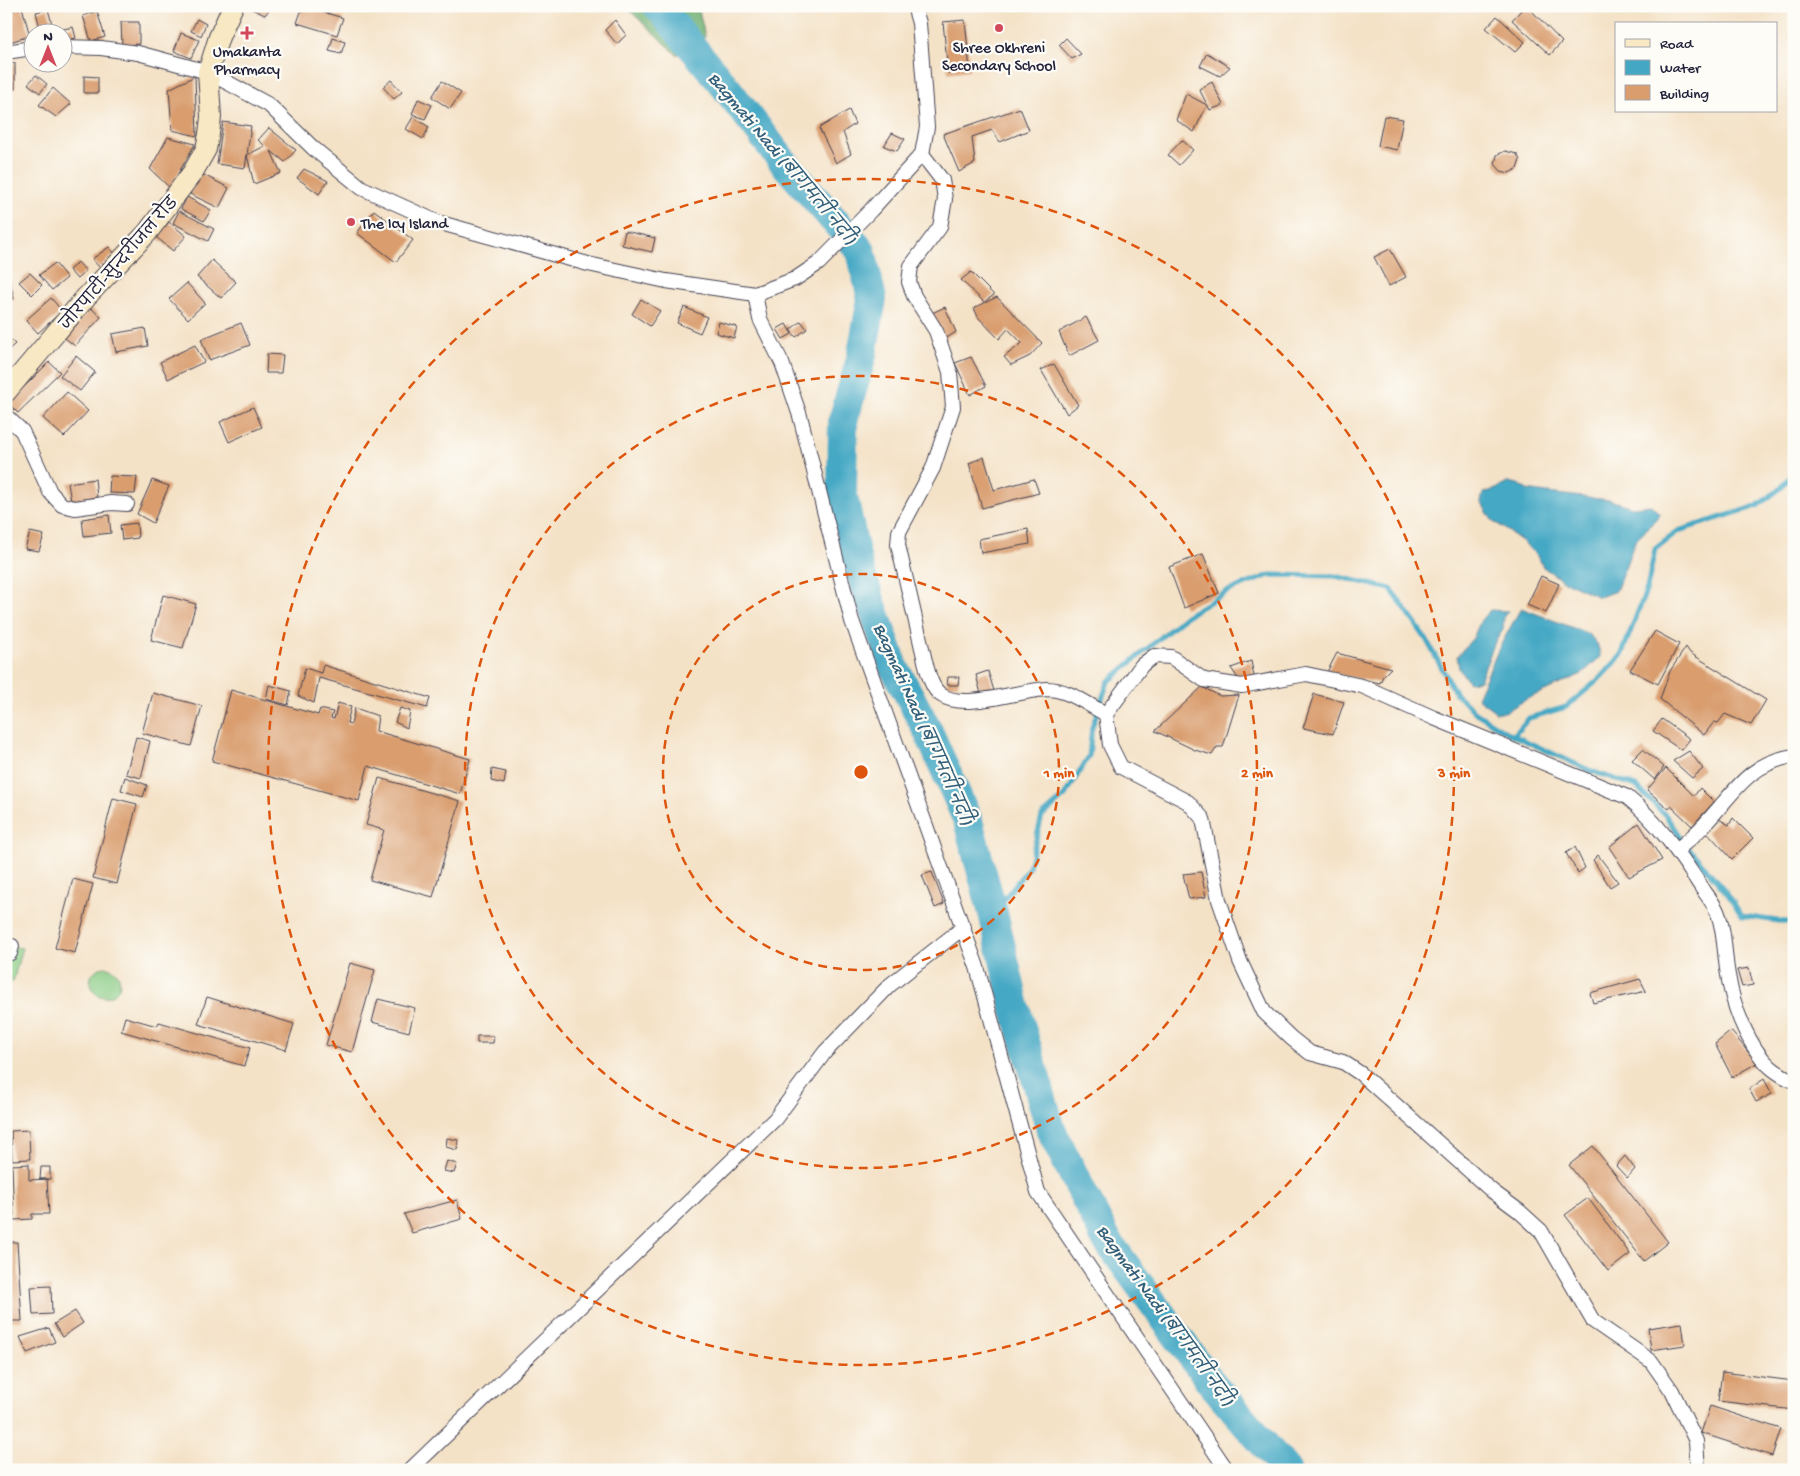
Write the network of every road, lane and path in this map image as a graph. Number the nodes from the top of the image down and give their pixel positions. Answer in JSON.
{"nodes":[{"id":1,"x":233,"y":6,"type":"edge"},
{"id":2,"x":914,"y":6,"type":"edge"},
{"id":3,"x":72,"y":47,"type":"edge"},
{"id":4,"x":22,"y":50,"type":"edge"},
{"id":5,"x":6,"y":52,"type":"edge"},
{"id":6,"x":208,"y":72,"type":"junction"},
{"id":7,"x":922,"y":154,"type":"junction"},
{"id":8,"x":756,"y":294,"type":"junction"},
{"id":9,"x":6,"y":392,"type":"edge"},
{"id":10,"x":6,"y":416,"type":"edge"},
{"id":11,"x":127,"y":504,"type":"dead end"},
{"id":12,"x":1106,"y":714,"type":"junction"},
{"id":13,"x":1794,"y":756,"type":"edge"},
{"id":14,"x":1677,"y":850,"type":"junction"},
{"id":15,"x":964,"y":927,"type":"junction"},
{"id":16,"x":6,"y":934,"type":"edge"},
{"id":17,"x":6,"y":945,"type":"edge"},
{"id":18,"x":6,"y":953,"type":"edge"},
{"id":19,"x":1794,"y":1081,"type":"edge"},
{"id":20,"x":410,"y":1470,"type":"edge"},
{"id":21,"x":1227,"y":1470,"type":"edge"},
{"id":22,"x":1698,"y":1470,"type":"edge"}],
"edges":[{"from":1,"to":6,"type":"main road","name":"जोरपाटी-सुन्दरीजल रोड"},
{"from":2,"to":7,"type":"street"},
{"from":3,"to":6,"type":"street"},
{"from":4,"to":5,"type":"street"},
{"from":6,"to":8,"type":"street"},
{"from":6,"to":9,"type":"main road","name":"जोरपाटी-सुन्दरीजल रोड"},
{"from":7,"to":8,"type":"street"},
{"from":7,"to":12,"type":"street"},
{"from":8,"to":15,"type":"street"},
{"from":10,"to":11,"type":"street"},
{"from":12,"to":14,"type":"street"},
{"from":12,"to":22,"type":"street"},
{"from":13,"to":14,"type":"street"},
{"from":14,"to":19,"type":"street"},
{"from":15,"to":20,"type":"street"},
{"from":15,"to":21,"type":"street"},
{"from":16,"to":17,"type":"street"},
{"from":17,"to":18,"type":"street"}]}
